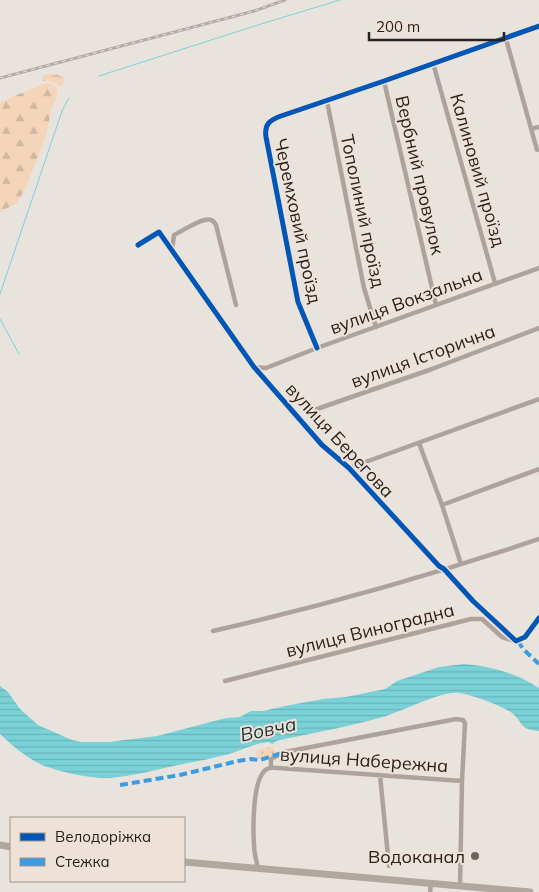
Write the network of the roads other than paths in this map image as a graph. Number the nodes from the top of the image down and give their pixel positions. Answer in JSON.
{"nodes":[{"id":1,"x":539,"y":26,"type":"edge"},
{"id":2,"x":506,"y":39,"type":"junction"},
{"id":3,"x":433,"y":64,"type":"junction"},
{"id":4,"x":384,"y":81,"type":"junction"},
{"id":5,"x":327,"y":100,"type":"junction"},
{"id":6,"x":539,"y":126,"type":"edge"},
{"id":7,"x":530,"y":129,"type":"junction"},
{"id":8,"x":537,"y":150,"type":"dead end"},
{"id":9,"x":138,"y":245,"type":"dead end"},
{"id":10,"x":172,"y":250,"type":"junction"},
{"id":11,"x":539,"y":268,"type":"edge"},
{"id":12,"x":496,"y":283,"type":"junction"},
{"id":13,"x":236,"y":305,"type":"dead end"},
{"id":14,"x":436,"y":305,"type":"junction"},
{"id":15,"x":376,"y":327,"type":"junction"},
{"id":16,"x":539,"y":328,"type":"edge"},
{"id":17,"x":316,"y":348,"type":"junction"},
{"id":18,"x":254,"y":367,"type":"junction"},
{"id":19,"x":539,"y":399,"type":"edge"},
{"id":20,"x":317,"y":409,"type":"dead end"},
{"id":21,"x":419,"y":443,"type":"junction"},
{"id":22,"x":349,"y":468,"type":"junction"},
{"id":23,"x":539,"y":469,"type":"edge"},
{"id":24,"x":442,"y":505,"type":"junction"},
{"id":25,"x":539,"y":539,"type":"edge"},
{"id":26,"x":461,"y":564,"type":"junction"},
{"id":27,"x":444,"y":569,"type":"junction"},
{"id":28,"x":539,"y":618,"type":"edge"},
{"id":29,"x":212,"y":631,"type":"dead end"},
{"id":30,"x":516,"y":641,"type":"junction"},
{"id":31,"x":225,"y":681,"type":"dead end"},
{"id":32,"x":271,"y":768,"type":"junction"},
{"id":33,"x":380,"y":775,"type":"junction"},
{"id":34,"x":462,"y":781,"type":"junction"},
{"id":35,"x":185,"y":862,"type":"edge"},
{"id":36,"x":389,"y":866,"type":"dead end"},
{"id":37,"x":258,"y":868,"type":"junction"},
{"id":38,"x":431,"y":884,"type":"junction"},
{"id":39,"x":460,"y":886,"type":"junction"},
{"id":40,"x":479,"y":890,"type":"edge"},
{"id":41,"x":430,"y":892,"type":"edge"},
{"id":42,"x":530,"y":892,"type":"edge"}],
"edges":[{"from":1,"to":2,"type":"street"},
{"from":2,"to":3,"type":"street"},
{"from":2,"to":7,"type":"street"},
{"from":3,"to":4,"type":"street"},
{"from":3,"to":12,"type":"street","name":"Калиновий проїзд"},
{"from":4,"to":5,"type":"street"},
{"from":4,"to":14,"type":"street","name":"Вербний провулок"},
{"from":5,"to":15,"type":"street","name":"Тополиний проїзд"},
{"from":5,"to":17,"type":"street","name":"Черемховий проїзд"},
{"from":6,"to":7,"type":"street"},
{"from":7,"to":8,"type":"street"},
{"from":9,"to":10,"type":"street","name":"вулиця Берегова"},
{"from":10,"to":13,"type":"street"},
{"from":10,"to":18,"type":"street","name":"вулиця Берегова"},
{"from":11,"to":12,"type":"street","name":"вулиця Вокзальна"},
{"from":12,"to":14,"type":"street","name":"вулиця Вокзальна"},
{"from":14,"to":15,"type":"street","name":"вулиця Вокзальна"},
{"from":15,"to":17,"type":"street","name":"вулиця Вокзальна"},
{"from":16,"to":20,"type":"street","name":"вулиця Історична"},
{"from":17,"to":18,"type":"street","name":"вулиця Вокзальна"},
{"from":18,"to":22,"type":"street","name":"вулиця Берегова"},
{"from":19,"to":21,"type":"street"},
{"from":21,"to":22,"type":"street"},
{"from":21,"to":24,"type":"street"},
{"from":22,"to":27,"type":"street","name":"вулиця Берегова"},
{"from":23,"to":24,"type":"street"},
{"from":24,"to":26,"type":"street"},
{"from":25,"to":26,"type":"street","name":"вулиця Виноградна"},
{"from":26,"to":27,"type":"street","name":"вулиця Виноградна"},
{"from":27,"to":29,"type":"street","name":"вулиця Виноградна"},
{"from":27,"to":30,"type":"street","name":"вулиця Берегова"},
{"from":28,"to":30,"type":"street"},
{"from":30,"to":31,"type":"street","name":"вулиця Виноградна"},
{"from":32,"to":33,"type":"street","name":"вулиця Набережна"},
{"from":32,"to":34,"type":"street"},
{"from":32,"to":37,"type":"street","name":"вулиця Набережна"},
{"from":33,"to":34,"type":"street","name":"вулиця Набережна"},
{"from":33,"to":36,"type":"street"},
{"from":34,"to":39,"type":"street"},
{"from":35,"to":37,"type":"highway"},
{"from":37,"to":38,"type":"highway"},
{"from":38,"to":39,"type":"highway"},
{"from":38,"to":41,"type":"street"},
{"from":39,"to":40,"type":"highway"},
{"from":40,"to":42,"type":"highway"}]}
